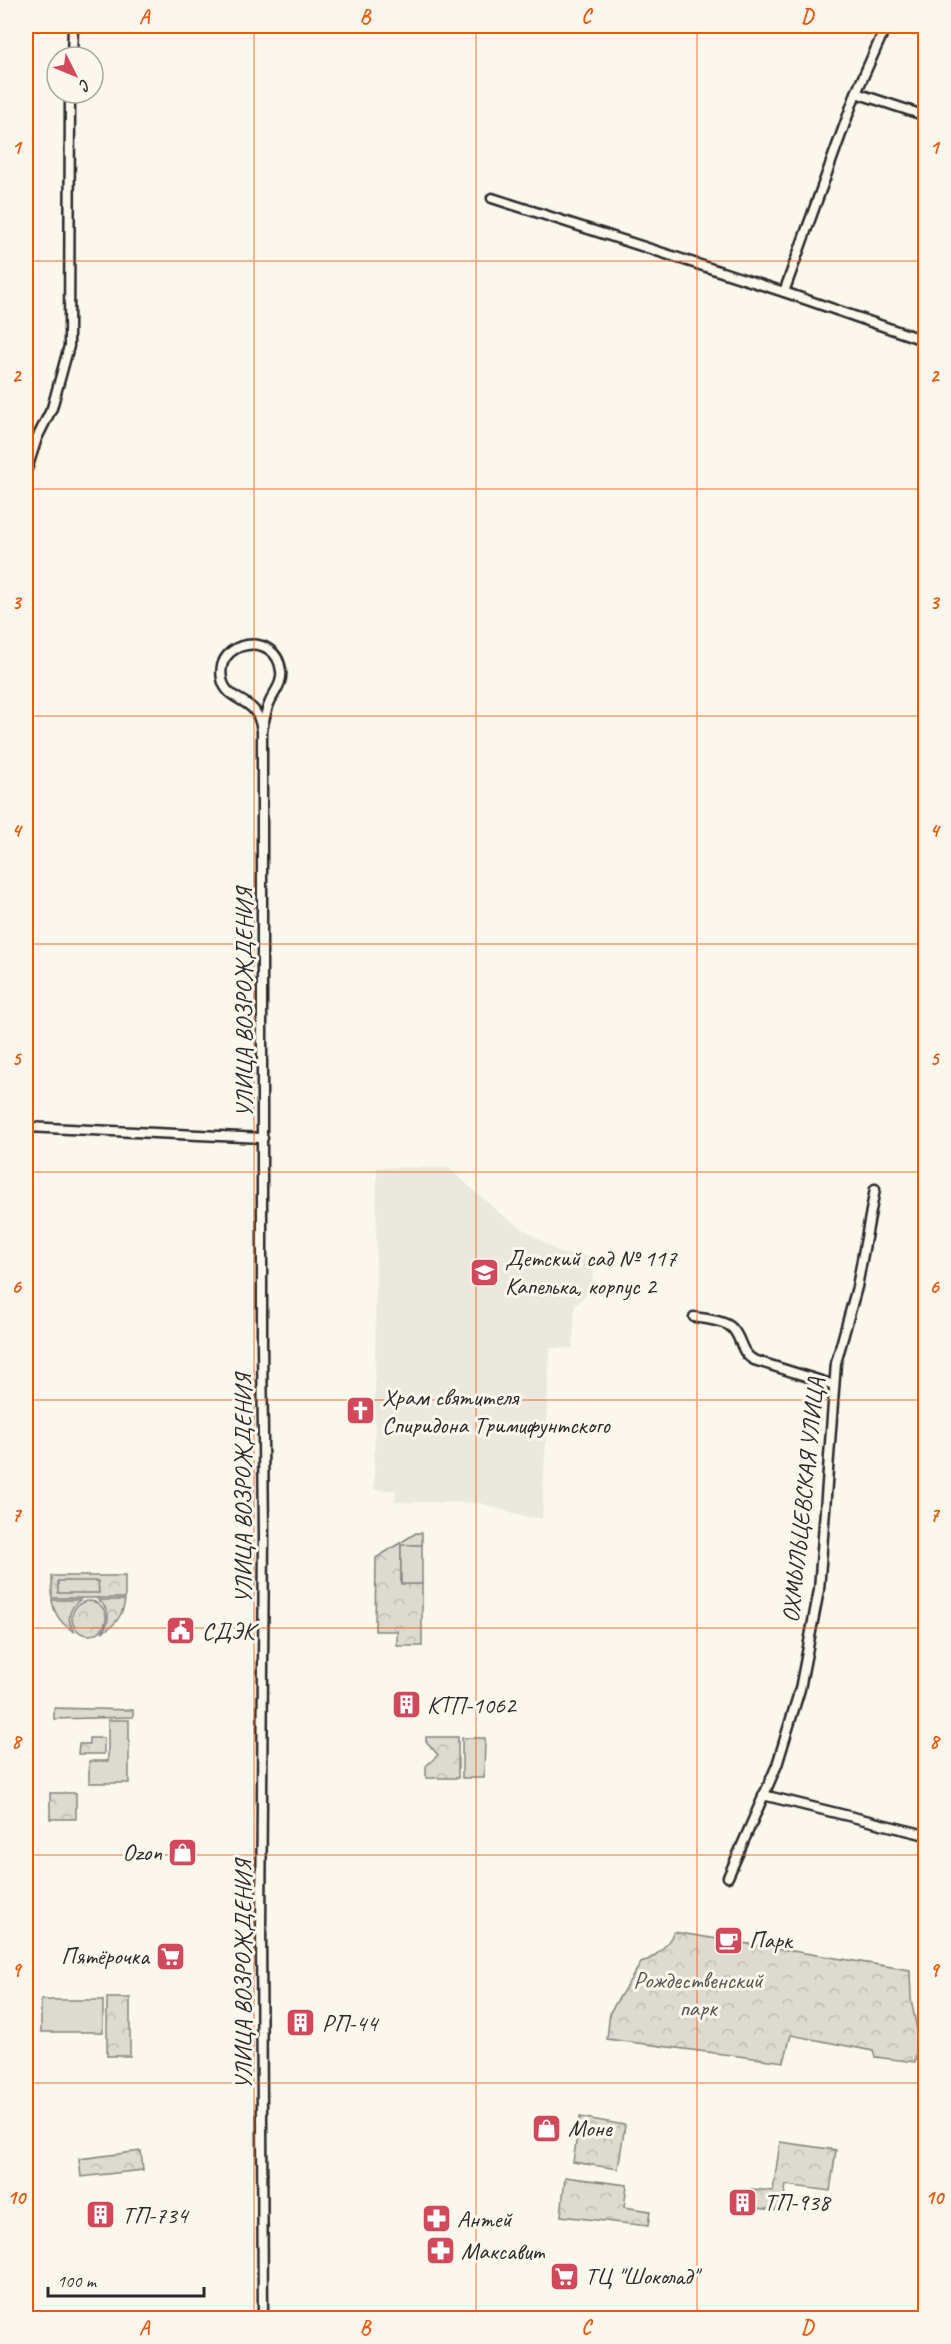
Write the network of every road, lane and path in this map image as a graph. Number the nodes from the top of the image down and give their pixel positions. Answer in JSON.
{"nodes":[{"id":1,"x":73,"y":26,"type":"edge"},
{"id":2,"x":886,"y":26,"type":"edge"},
{"id":3,"x":72,"y":45,"type":"edge"},
{"id":4,"x":856,"y":93,"type":"junction"},
{"id":5,"x":70,"y":105,"type":"edge"},
{"id":6,"x":926,"y":116,"type":"edge"},
{"id":7,"x":492,"y":198,"type":"dead end"},
{"id":8,"x":784,"y":292,"type":"junction"},
{"id":9,"x":926,"y":341,"type":"edge"},
{"id":10,"x":26,"y":472,"type":"edge"},
{"id":11,"x":262,"y":731,"type":"junction"},
{"id":12,"x":26,"y":1127,"type":"edge"},
{"id":13,"x":263,"y":1138,"type":"junction"},
{"id":14,"x":875,"y":1190,"type":"dead end"},
{"id":15,"x":694,"y":1317,"type":"dead end"},
{"id":16,"x":834,"y":1385,"type":"junction"},
{"id":17,"x":763,"y":1795,"type":"junction"},
{"id":18,"x":926,"y":1835,"type":"edge"},
{"id":19,"x":728,"y":1877,"type":"dead end"},
{"id":20,"x":263,"y":2319,"type":"edge"}],
"edges":[{"from":1,"to":3,"type":"street"},
{"from":2,"to":4,"type":"street"},
{"from":4,"to":6,"type":"street"},
{"from":4,"to":8,"type":"street"},
{"from":5,"to":10,"type":"street"},
{"from":7,"to":8,"type":"street"},
{"from":8,"to":9,"type":"street"},
{"from":11,"to":11,"type":"street","name":"УЛИЦА ВОЗРОЖДЕНИЯ"},
{"from":11,"to":13,"type":"street","name":"УЛИЦА ВОЗРОЖДЕНИЯ"},
{"from":12,"to":13,"type":"street"},
{"from":13,"to":20,"type":"street","name":"УЛИЦА ВОЗРОЖДЕНИЯ"},
{"from":14,"to":16,"type":"street","name":"ОХМЫЛЬЦЕВСКАЯ УЛИЦА"},
{"from":15,"to":16,"type":"street"},
{"from":16,"to":17,"type":"street","name":"ОХМЫЛЬЦЕВСКАЯ УЛИЦА"},
{"from":17,"to":18,"type":"street"},
{"from":17,"to":19,"type":"street","name":"ОХМЫЛЬЦЕВСКАЯ УЛИЦА"}]}
